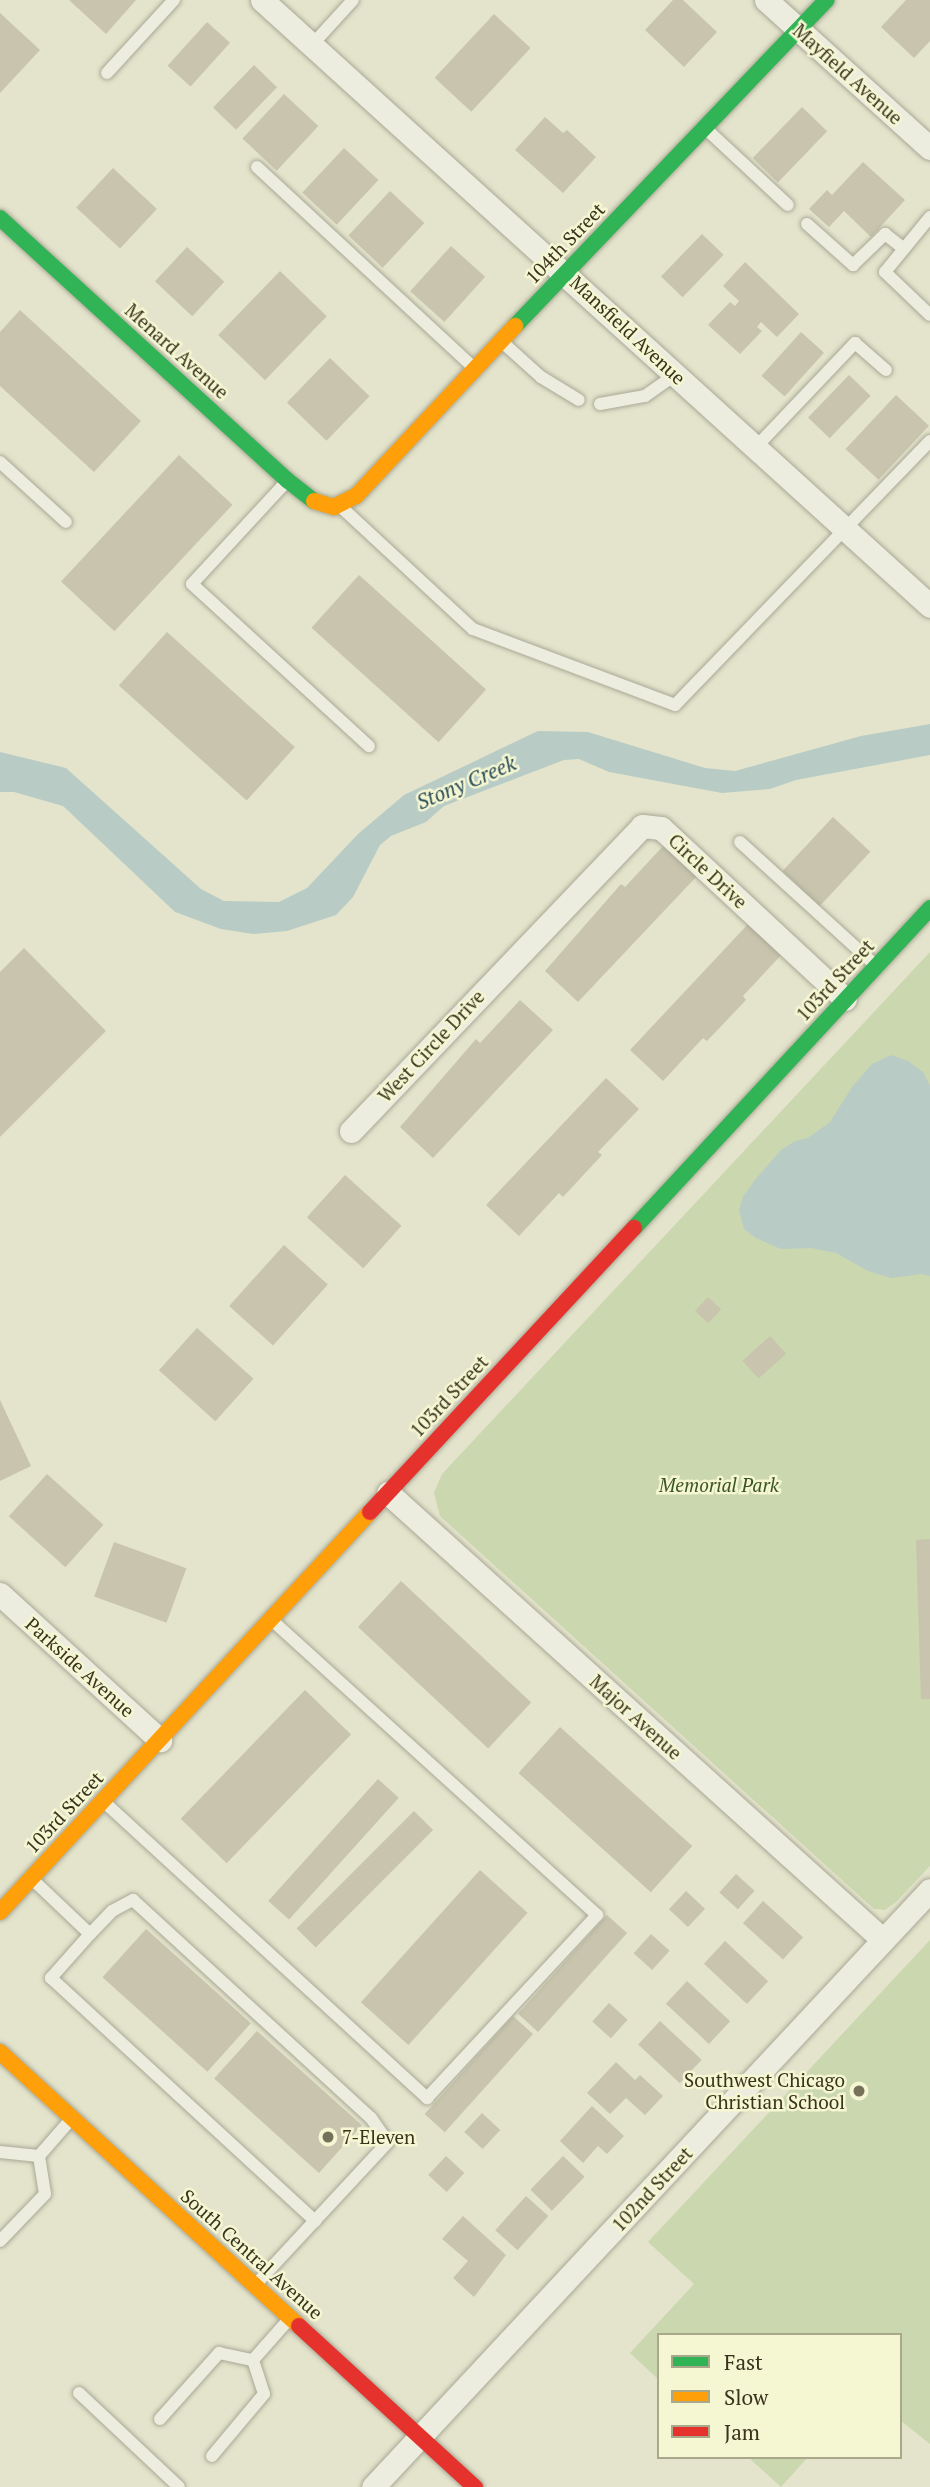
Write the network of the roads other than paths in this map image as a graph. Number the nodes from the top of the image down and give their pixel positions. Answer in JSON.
{"nodes":[{"id":1,"x":174,"y":0,"type":"edge"},
{"id":2,"x":262,"y":0,"type":"edge"},
{"id":3,"x":353,"y":0,"type":"edge"},
{"id":4,"x":766,"y":0,"type":"edge"},
{"id":5,"x":827,"y":0,"type":"edge"},
{"id":6,"x":799,"y":30,"type":"junction"},
{"id":7,"x":311,"y":46,"type":"junction"},
{"id":8,"x":107,"y":73,"type":"dead end"},
{"id":9,"x":705,"y":128,"type":"junction"},
{"id":10,"x":930,"y":148,"type":"edge"},
{"id":11,"x":257,"y":167,"type":"dead end"},
{"id":12,"x":788,"y":205,"type":"dead end"},
{"id":13,"x":930,"y":217,"type":"edge"},
{"id":14,"x":0,"y":218,"type":"edge"},
{"id":15,"x":807,"y":224,"type":"dead end"},
{"id":16,"x":904,"y":249,"type":"junction"},
{"id":17,"x":565,"y":272,"type":"junction"},
{"id":18,"x":930,"y":314,"type":"edge"},
{"id":19,"x":501,"y":341,"type":"junction"},
{"id":20,"x":475,"y":369,"type":"junction"},
{"id":21,"x":886,"y":370,"type":"dead end"},
{"id":22,"x":676,"y":374,"type":"junction"},
{"id":23,"x":579,"y":400,"type":"dead end"},
{"id":24,"x":600,"y":404,"type":"dead end"},
{"id":25,"x":930,"y":441,"type":"edge"},
{"id":26,"x":756,"y":447,"type":"junction"},
{"id":27,"x":0,"y":462,"type":"edge"},
{"id":28,"x":287,"y":480,"type":"junction"},
{"id":29,"x":335,"y":506,"type":"junction"},
{"id":30,"x":66,"y":522,"type":"dead end"},
{"id":31,"x":845,"y":528,"type":"junction"},
{"id":32,"x":930,"y":606,"type":"edge"},
{"id":33,"x":369,"y":746,"type":"dead end"},
{"id":34,"x":740,"y":842,"type":"dead end"},
{"id":35,"x":930,"y":908,"type":"edge"},
{"id":36,"x":510,"y":961,"type":"joint"},
{"id":37,"x":877,"y":967,"type":"junction"},
{"id":38,"x":845,"y":999,"type":"junction"},
{"id":39,"x":351,"y":1131,"type":"dead end"},
{"id":40,"x":388,"y":1493,"type":"junction"},
{"id":41,"x":0,"y":1594,"type":"edge"},
{"id":42,"x":271,"y":1619,"type":"junction"},
{"id":43,"x":160,"y":1740,"type":"junction"},
{"id":44,"x":103,"y":1801,"type":"junction"},
{"id":45,"x":31,"y":1878,"type":"junction"},
{"id":46,"x":930,"y":1890,"type":"edge"},
{"id":47,"x":0,"y":1912,"type":"edge"},
{"id":48,"x":90,"y":1934,"type":"junction"},
{"id":49,"x":883,"y":1940,"type":"junction"},
{"id":50,"x":0,"y":2052,"type":"edge"},
{"id":51,"x":72,"y":2118,"type":"junction"},
{"id":52,"x":0,"y":2152,"type":"edge"},
{"id":53,"x":39,"y":2156,"type":"junction"},
{"id":54,"x":315,"y":2221,"type":"junction"},
{"id":55,"x":0,"y":2241,"type":"edge"},
{"id":56,"x":255,"y":2286,"type":"junction"},
{"id":57,"x":290,"y":2318,"type":"junction"},
{"id":58,"x":253,"y":2360,"type":"junction"},
{"id":59,"x":79,"y":2393,"type":"dead end"},
{"id":60,"x":160,"y":2419,"type":"dead end"},
{"id":61,"x":420,"y":2437,"type":"junction"},
{"id":62,"x":212,"y":2456,"type":"dead end"},
{"id":63,"x":179,"y":2487,"type":"edge"},
{"id":64,"x":373,"y":2487,"type":"edge"},
{"id":65,"x":475,"y":2487,"type":"edge"}],
"edges":[{"from":1,"to":8,"type":"lane"},
{"from":2,"to":7,"type":"street","name":"Mansfield Avenue"},
{"from":3,"to":7,"type":"lane"},
{"from":4,"to":6,"type":"street","name":"Mayfield Avenue"},
{"from":5,"to":6,"type":"street","name":"104th Street"},
{"from":6,"to":9,"type":"street","name":"104th Street"},
{"from":6,"to":10,"type":"street","name":"Mayfield Avenue"},
{"from":7,"to":17,"type":"street","name":"Mansfield Avenue"},
{"from":9,"to":12,"type":"lane"},
{"from":9,"to":17,"type":"street","name":"104th Street"},
{"from":11,"to":20,"type":"lane"},
{"from":13,"to":16,"type":"lane"},
{"from":14,"to":28,"type":"street","name":"Menard Avenue"},
{"from":15,"to":16,"type":"lane"},
{"from":16,"to":18,"type":"lane"},
{"from":17,"to":19,"type":"street","name":"104th Street"},
{"from":17,"to":22,"type":"street","name":"Mansfield Avenue"},
{"from":19,"to":20,"type":"street","name":"104th Street"},
{"from":19,"to":23,"type":"lane"},
{"from":20,"to":29,"type":"street","name":"104th Street"},
{"from":21,"to":26,"type":"lane"},
{"from":22,"to":24,"type":"lane"},
{"from":22,"to":26,"type":"street","name":"Mansfield Avenue"},
{"from":25,"to":31,"type":"lane"},
{"from":26,"to":31,"type":"street","name":"Mansfield Avenue"},
{"from":27,"to":30,"type":"lane"},
{"from":28,"to":29,"type":"street","name":"Menard Avenue"},
{"from":28,"to":33,"type":"lane"},
{"from":29,"to":31,"type":"lane"},
{"from":31,"to":32,"type":"street","name":"Mansfield Avenue"},
{"from":34,"to":37,"type":"lane"},
{"from":35,"to":37,"type":"street","name":"103rd Street"},
{"from":36,"to":38,"type":"street","name":"Circle Drive"},
{"from":36,"to":39,"type":"street","name":"West Circle Drive"},
{"from":37,"to":38,"type":"street","name":"103rd Street"},
{"from":38,"to":40,"type":"street","name":"103rd Street"},
{"from":40,"to":42,"type":"street","name":"103rd Street"},
{"from":40,"to":49,"type":"street","name":"Major Avenue"},
{"from":41,"to":43,"type":"street","name":"Parkside Avenue"},
{"from":42,"to":43,"type":"street","name":"103rd Street"},
{"from":42,"to":44,"type":"lane"},
{"from":43,"to":44,"type":"street","name":"103rd Street"},
{"from":44,"to":45,"type":"street","name":"103rd Street"},
{"from":45,"to":47,"type":"street","name":"103rd Street"},
{"from":45,"to":48,"type":"lane"},
{"from":46,"to":49,"type":"street","name":"102nd Street"},
{"from":48,"to":54,"type":"lane"},
{"from":48,"to":54,"type":"lane"},
{"from":49,"to":61,"type":"street","name":"102nd Street"},
{"from":50,"to":51,"type":"street","name":"South Central Avenue"},
{"from":51,"to":53,"type":"lane"},
{"from":51,"to":56,"type":"street","name":"South Central Avenue"},
{"from":52,"to":53,"type":"lane"},
{"from":53,"to":55,"type":"lane"},
{"from":54,"to":56,"type":"lane"},
{"from":56,"to":57,"type":"street","name":"South Central Avenue"},
{"from":57,"to":58,"type":"lane"},
{"from":57,"to":61,"type":"street","name":"South Central Avenue"},
{"from":58,"to":60,"type":"lane"},
{"from":58,"to":62,"type":"lane"},
{"from":59,"to":63,"type":"lane"},
{"from":61,"to":64,"type":"street","name":"102nd Street"},
{"from":61,"to":65,"type":"street","name":"South Central Avenue"}]}
